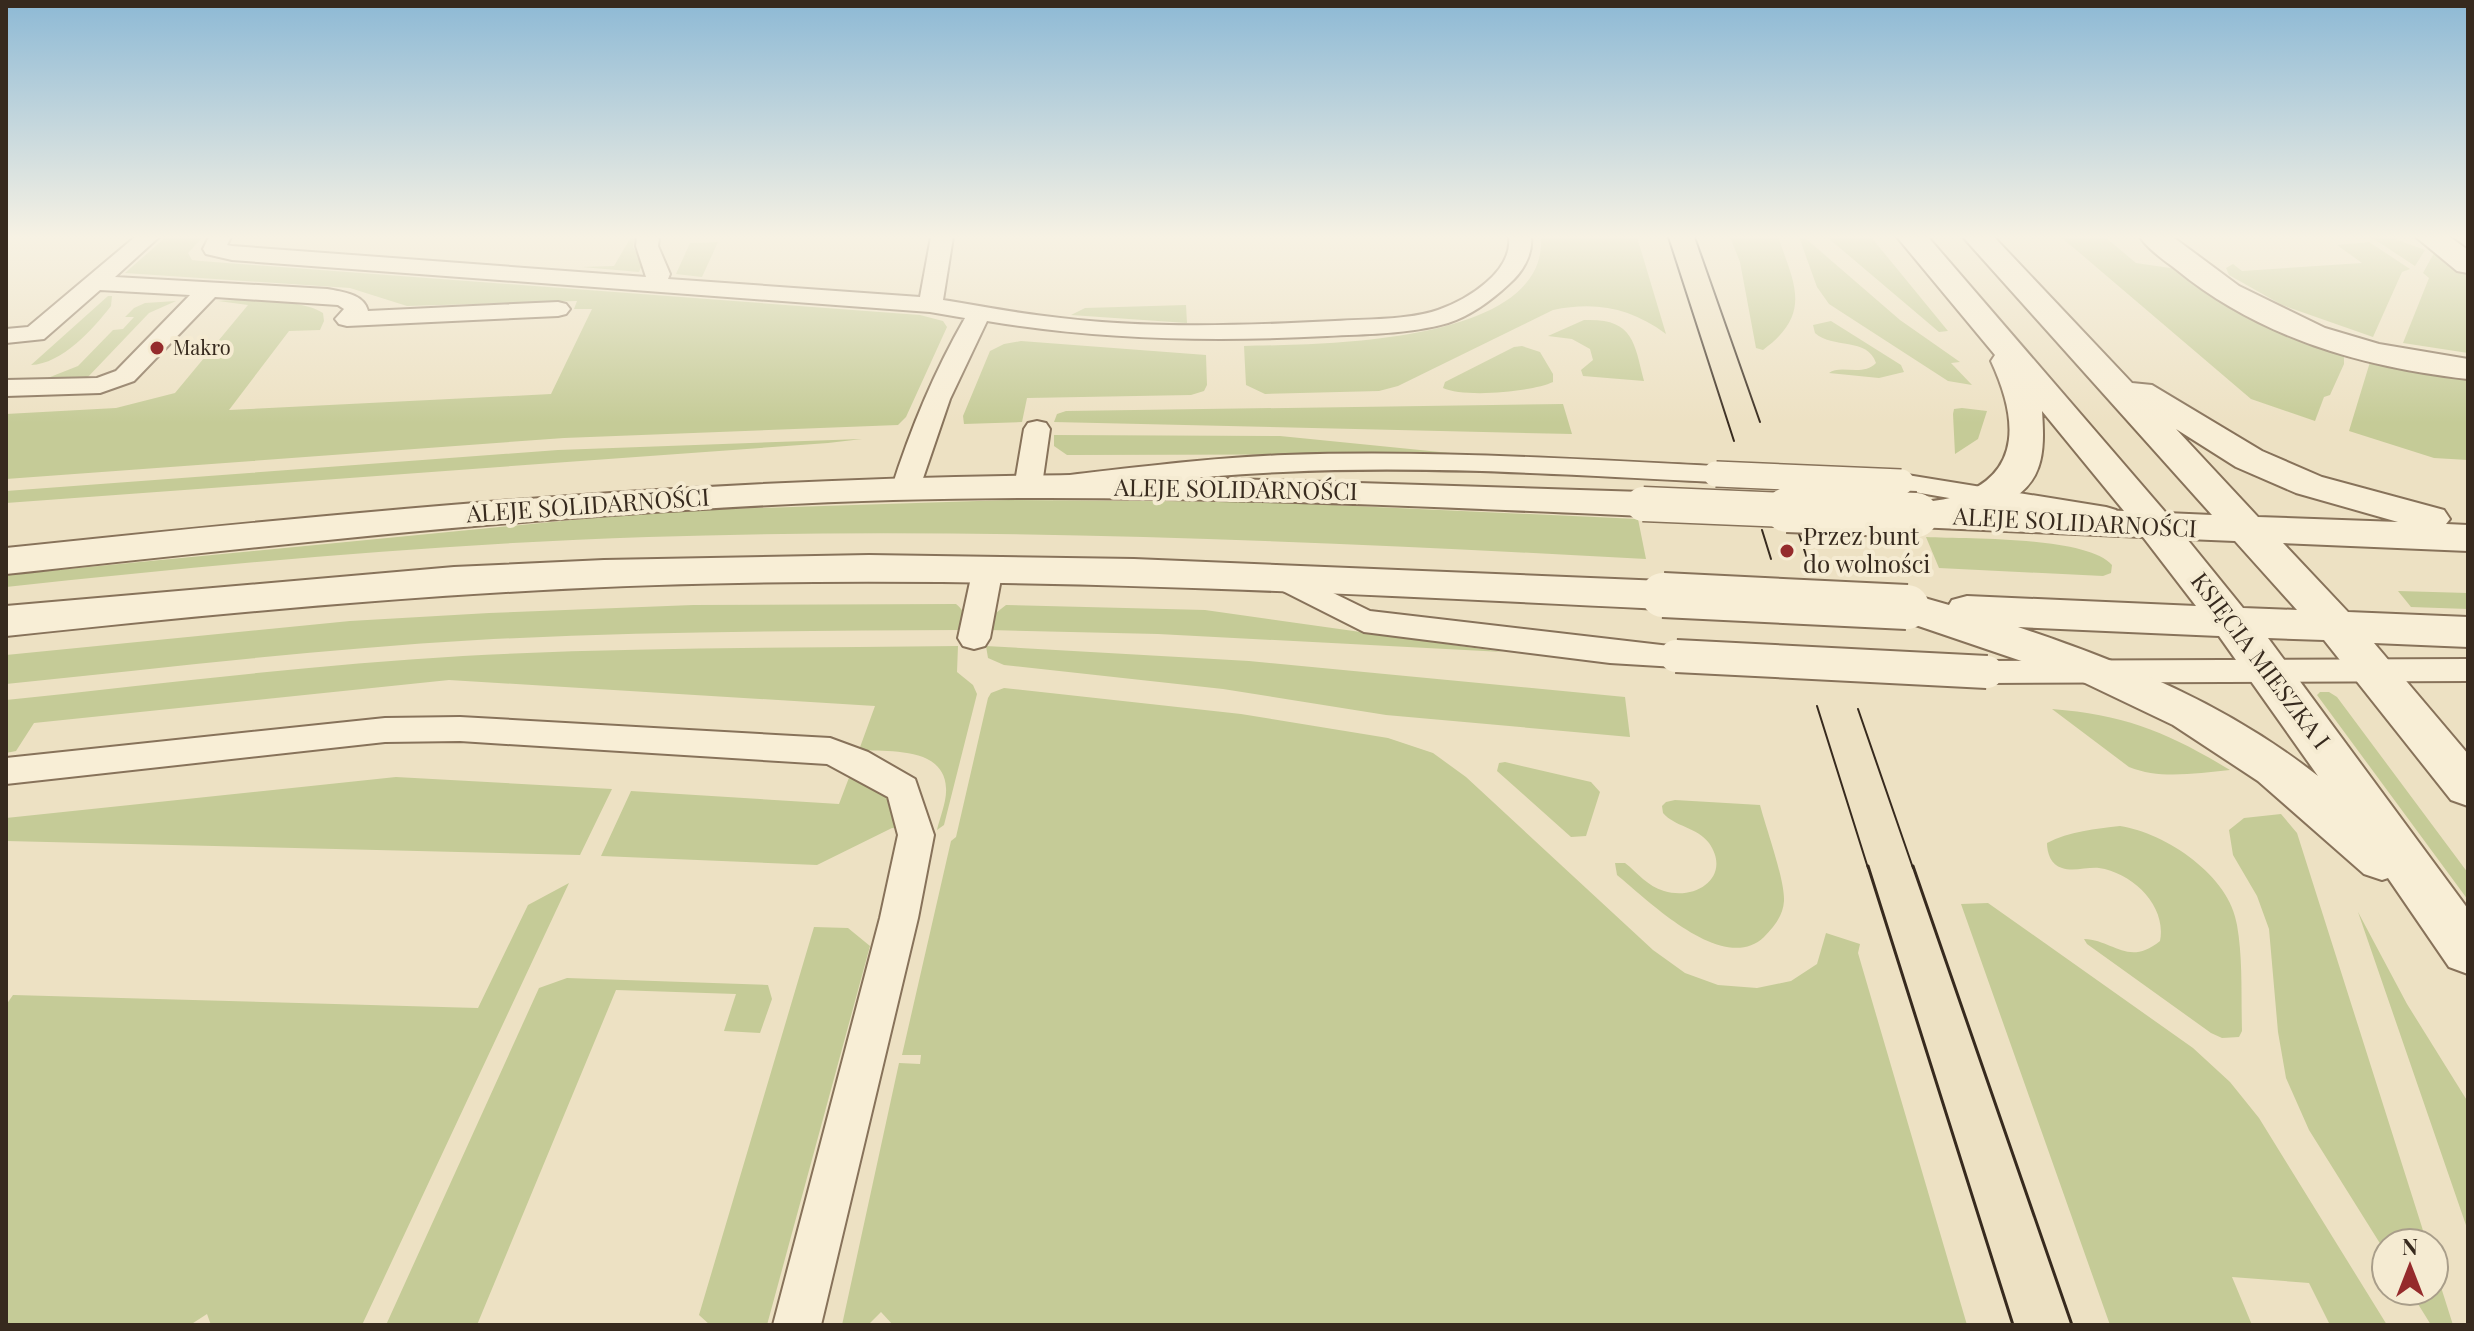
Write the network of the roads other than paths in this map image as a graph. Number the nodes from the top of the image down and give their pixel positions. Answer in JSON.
{"nodes":[{"id":1,"x":77,"y":299,"type":"edge"},
{"id":2,"x":199,"y":299,"type":"edge"},
{"id":3,"x":334,"y":299,"type":"edge"},
{"id":4,"x":868,"y":299,"type":"edge"},
{"id":5,"x":931,"y":299,"type":"edge"},
{"id":6,"x":1476,"y":299,"type":"edge"},
{"id":7,"x":1965,"y":299,"type":"edge"},
{"id":8,"x":2035,"y":299,"type":"edge"},
{"id":9,"x":2240,"y":299,"type":"edge"},
{"id":10,"x":930,"y":305,"type":"junction"},
{"id":11,"x":558,"y":309,"type":"dead end"},
{"id":12,"x":980,"y":313,"type":"junction"},
{"id":13,"x":35,"y":334,"type":"junction"},
{"id":14,"x":1995,"y":334,"type":"junction"},
{"id":15,"x":6,"y":336,"type":"edge"},
{"id":16,"x":6,"y":359,"type":"edge"},
{"id":17,"x":2097,"y":366,"type":"junction"},
{"id":18,"x":2468,"y":369,"type":"edge"},
{"id":19,"x":6,"y":388,"type":"edge"},
{"id":20,"x":1037,"y":429,"type":"dead end"},
{"id":21,"x":1028,"y":488,"type":"junction"},
{"id":22,"x":905,"y":490,"type":"junction"},
{"id":23,"x":1992,"y":495,"type":"junction"},
{"id":24,"x":1909,"y":498,"type":"junction"},
{"id":25,"x":2157,"y":526,"type":"junction"},
{"id":26,"x":2468,"y":527,"type":"edge"},
{"id":27,"x":2248,"y":531,"type":"junction"},
{"id":28,"x":2468,"y":538,"type":"edge"},
{"id":29,"x":6,"y":561,"type":"edge"},
{"id":30,"x":988,"y":568,"type":"junction"},
{"id":31,"x":1276,"y":575,"type":"junction"},
{"id":32,"x":1962,"y":617,"type":"junction"},
{"id":33,"x":2231,"y":620,"type":"junction"},
{"id":34,"x":6,"y":621,"type":"edge"},
{"id":35,"x":2336,"y":626,"type":"junction"},
{"id":36,"x":2468,"y":632,"type":"edge"},
{"id":37,"x":974,"y":638,"type":"dead end"},
{"id":38,"x":2468,"y":670,"type":"edge"},
{"id":39,"x":2271,"y":672,"type":"junction"},
{"id":40,"x":2373,"y":672,"type":"junction"},
{"id":41,"x":2108,"y":674,"type":"junction"},
{"id":42,"x":6,"y":771,"type":"edge"},
{"id":43,"x":2468,"y":787,"type":"edge"},
{"id":44,"x":2457,"y":935,"type":"edge"},
{"id":45,"x":797,"y":1325,"type":"edge"}],
"edges":[{"from":1,"to":13,"type":"lane"},
{"from":2,"to":19,"type":"lane"},
{"from":3,"to":11,"type":"lane"},
{"from":4,"to":10,"type":"lane"},
{"from":5,"to":10,"type":"lane"},
{"from":6,"to":12,"type":"lane"},
{"from":7,"to":14,"type":"street","name":"KSIĘCIA MIESZKA I"},
{"from":8,"to":17,"type":"street"},
{"from":9,"to":18,"type":"street"},
{"from":10,"to":12,"type":"lane"},
{"from":12,"to":22,"type":"lane"},
{"from":13,"to":15,"type":"lane"},
{"from":13,"to":16,"type":"lane"},
{"from":14,"to":23,"type":"street"},
{"from":14,"to":25,"type":"street","name":"KSIĘCIA MIESZKA I"},
{"from":17,"to":26,"type":"street"},
{"from":17,"to":27,"type":"street"},
{"from":20,"to":21,"type":"lane"},
{"from":21,"to":22,"type":"street","name":"ALEJE SOLIDARNOŚCI"},
{"from":21,"to":24,"type":"street","name":"ALEJE SOLIDARNOŚCI","bridge":true},
{"from":22,"to":29,"type":"street","name":"ALEJE SOLIDARNOŚCI"},
{"from":23,"to":24,"type":"street"},
{"from":23,"to":25,"type":"lane"},
{"from":24,"to":25,"type":"street","name":"ALEJE SOLIDARNOŚCI"},
{"from":25,"to":27,"type":"street","name":"ALEJE SOLIDARNOŚCI"},
{"from":25,"to":33,"type":"street","name":"KSIĘCIA MIESZKA I"},
{"from":27,"to":28,"type":"street","name":"ALEJE SOLIDARNOŚCI"},
{"from":27,"to":35,"type":"street"},
{"from":30,"to":31,"type":"street"},
{"from":30,"to":34,"type":"street"},
{"from":30,"to":37,"type":"lane"},
{"from":31,"to":32,"type":"street","bridge":true},
{"from":31,"to":41,"type":"lane","bridge":true},
{"from":32,"to":33,"type":"street"},
{"from":32,"to":41,"type":"street"},
{"from":33,"to":35,"type":"street"},
{"from":33,"to":39,"type":"street","name":"KSIĘCIA MIESZKA I"},
{"from":35,"to":36,"type":"street"},
{"from":35,"to":40,"type":"street"},
{"from":38,"to":40,"type":"lane"},
{"from":39,"to":40,"type":"lane"},
{"from":39,"to":41,"type":"lane"},
{"from":39,"to":44,"type":"street","name":"KSIĘCIA MIESZKA I"},
{"from":40,"to":43,"type":"street"},
{"from":41,"to":44,"type":"street"},
{"from":42,"to":45,"type":"lane"}]}
